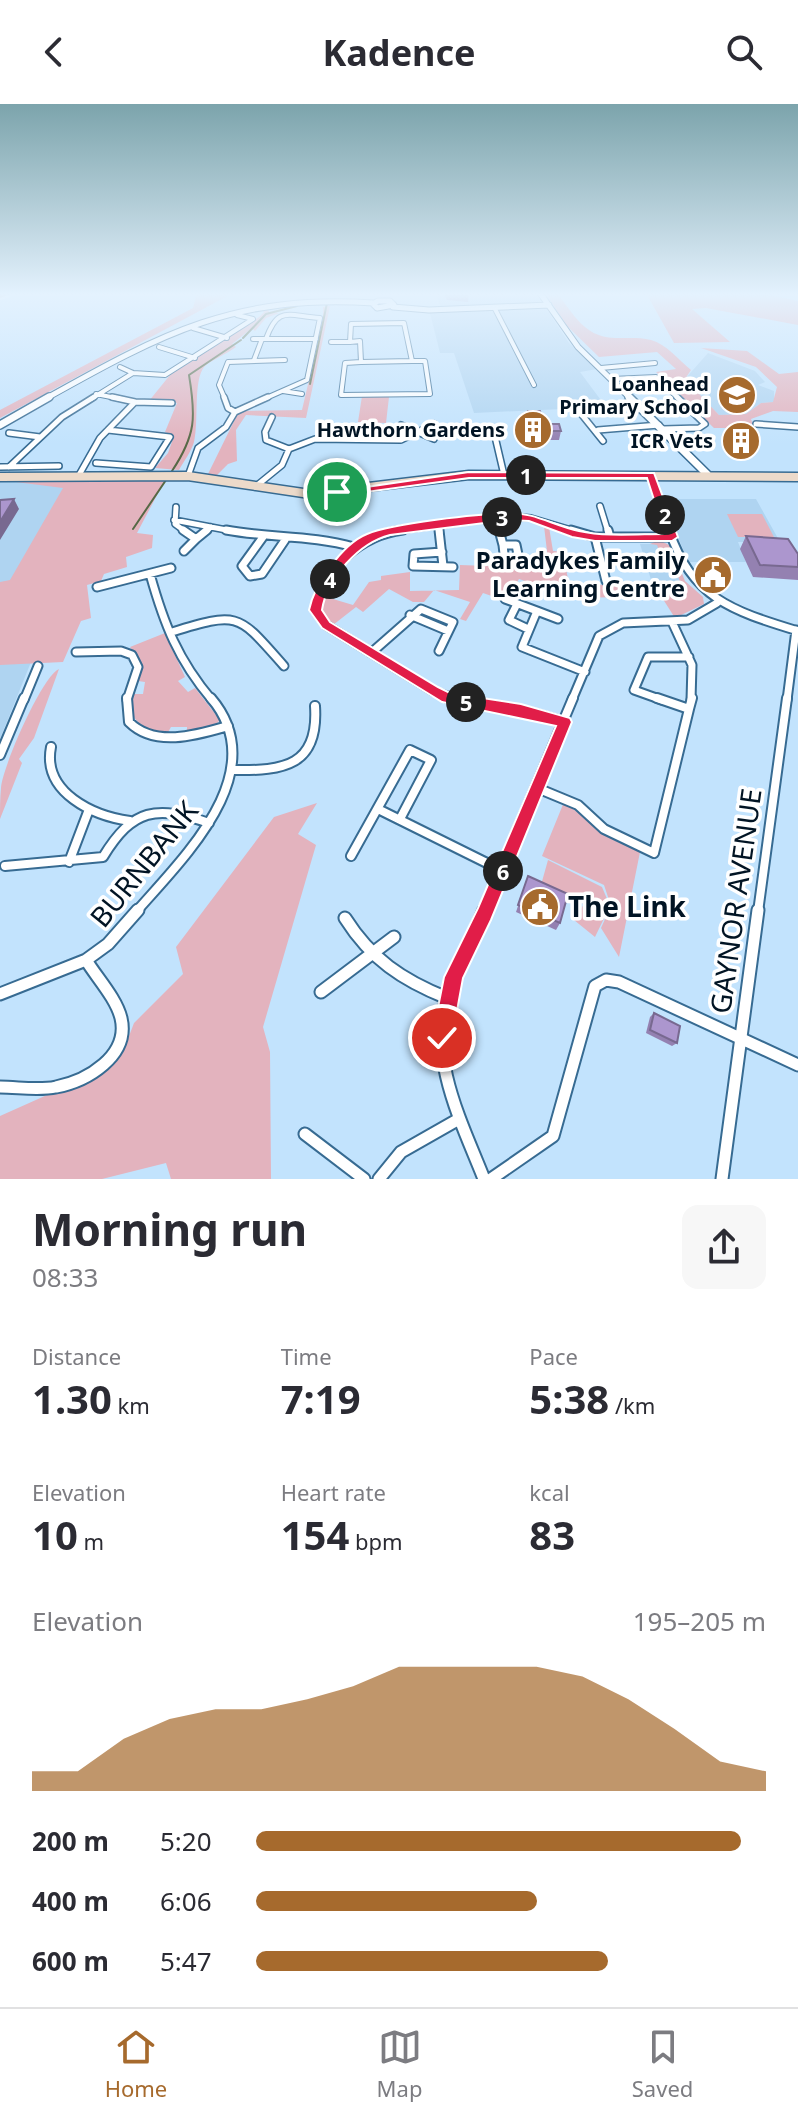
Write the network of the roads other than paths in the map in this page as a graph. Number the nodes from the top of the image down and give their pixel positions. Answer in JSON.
{"nodes":[{"id":1,"x":149,"y":343,"type":"edge"},
{"id":2,"x":219,"y":343,"type":"edge"},
{"id":3,"x":262,"y":343,"type":"edge"},
{"id":4,"x":315,"y":343,"type":"edge"},
{"id":5,"x":360,"y":343,"type":"edge"},
{"id":6,"x":408,"y":343,"type":"edge"},
{"id":7,"x":513,"y":343,"type":"edge"},
{"id":8,"x":575,"y":343,"type":"edge"},
{"id":9,"x":159,"y":347,"type":"dead end"},
{"id":10,"x":195,"y":358,"type":"junction"},
{"id":11,"x":254,"y":360,"type":"junction"},
{"id":12,"x":285,"y":360,"type":"dead end"},
{"id":13,"x":412,"y":361,"type":"junction"},
{"id":14,"x":361,"y":362,"type":"junction"},
{"id":15,"x":650,"y":362,"type":"dead end"},
{"id":16,"x":120,"y":367,"type":"dead end"},
{"id":17,"x":601,"y":368,"type":"junction"},
{"id":18,"x":133,"y":373,"type":"junction"},
{"id":19,"x":612,"y":379,"type":"junction"},
{"id":20,"x":534,"y":385,"type":"dead end"},
{"id":21,"x":283,"y":391,"type":"junction"},
{"id":22,"x":96,"y":394,"type":"junction"},
{"id":23,"x":302,"y":394,"type":"dead end"},
{"id":24,"x":135,"y":402,"type":"junction"},
{"id":25,"x":172,"y":403,"type":"dead end"},
{"id":26,"x":235,"y":412,"type":"junction"},
{"id":27,"x":582,"y":415,"type":"dead end"},
{"id":28,"x":272,"y":419,"type":"dead end"},
{"id":29,"x":434,"y":424,"type":"dead end"},
{"id":30,"x":756,"y":424,"type":"dead end"},
{"id":31,"x":0,"y":425,"type":"edge"},
{"id":32,"x":401,"y":425,"type":"dead end"},
{"id":33,"x":352,"y":427,"type":"dead end"},
{"id":34,"x":661,"y":427,"type":"junction"},
{"id":35,"x":798,"y":427,"type":"edge"},
{"id":36,"x":493,"y":428,"type":"dead end"},
{"id":37,"x":108,"y":430,"type":"junction"},
{"id":38,"x":598,"y":430,"type":"junction"},
{"id":39,"x":419,"y":431,"type":"junction"},
{"id":40,"x":9,"y":433,"type":"dead end"},
{"id":41,"x":40,"y":437,"type":"junction"},
{"id":42,"x":325,"y":439,"type":"junction"},
{"id":43,"x":434,"y":439,"type":"dead end"},
{"id":44,"x":603,"y":441,"type":"dead end"},
{"id":45,"x":289,"y":449,"type":"junction"},
{"id":46,"x":96,"y":463,"type":"dead end"},
{"id":47,"x":59,"y":466,"type":"dead end"},
{"id":48,"x":0,"y":467,"type":"edge"},
{"id":49,"x":9,"y":467,"type":"junction"},
{"id":50,"x":707,"y":474,"type":"junction"},
{"id":51,"x":79,"y":475,"type":"junction"},
{"id":52,"x":504,"y":475,"type":"junction"},
{"id":53,"x":651,"y":475,"type":"junction"},
{"id":54,"x":188,"y":476,"type":"junction"},
{"id":55,"x":0,"y":477,"type":"edge"},
{"id":56,"x":798,"y":477,"type":"edge"},
{"id":57,"x":255,"y":487,"type":"junction"},
{"id":58,"x":600,"y":506,"type":"dead end"},
{"id":59,"x":176,"y":507,"type":"dead end"},
{"id":60,"x":495,"y":518,"type":"junction"},
{"id":61,"x":174,"y":520,"type":"junction"},
{"id":62,"x":439,"y":525,"type":"junction"},
{"id":63,"x":211,"y":527,"type":"junction"},
{"id":64,"x":263,"y":537,"type":"junction"},
{"id":65,"x":595,"y":537,"type":"junction"},
{"id":66,"x":610,"y":537,"type":"junction"},
{"id":67,"x":672,"y":537,"type":"junction"},
{"id":68,"x":196,"y":539,"type":"junction"},
{"id":69,"x":285,"y":540,"type":"junction"},
{"id":70,"x":503,"y":545,"type":"dead end"},
{"id":71,"x":354,"y":547,"type":"junction"},
{"id":72,"x":184,"y":551,"type":"dead end"},
{"id":73,"x":442,"y":552,"type":"junction"},
{"id":74,"x":443,"y":566,"type":"junction"},
{"id":75,"x":453,"y":567,"type":"dead end"},
{"id":76,"x":171,"y":568,"type":"dead end"},
{"id":77,"x":150,"y":574,"type":"junction"},
{"id":78,"x":606,"y":581,"type":"dead end"},
{"id":79,"x":97,"y":587,"type":"dead end"},
{"id":80,"x":505,"y":599,"type":"dead end"},
{"id":81,"x":717,"y":603,"type":"junction"},
{"id":82,"x":517,"y":604,"type":"junction"},
{"id":83,"x":537,"y":611,"type":"junction"},
{"id":84,"x":558,"y":619,"type":"dead end"},
{"id":85,"x":673,"y":624,"type":"junction"},
{"id":86,"x":528,"y":629,"type":"junction"},
{"id":87,"x":797,"y":630,"type":"edge"},
{"id":88,"x":172,"y":632,"type":"junction"},
{"id":89,"x":439,"y":651,"type":"dead end"},
{"id":90,"x":76,"y":652,"type":"dead end"},
{"id":91,"x":371,"y":653,"type":"junction"},
{"id":92,"x":689,"y":657,"type":"junction"},
{"id":93,"x":282,"y":660,"type":"dead end"},
{"id":94,"x":38,"y":666,"type":"dead end"},
{"id":95,"x":585,"y":672,"type":"junction"},
{"id":96,"x":315,"y":706,"type":"dead end"},
{"id":97,"x":689,"y":709,"type":"junction"},
{"id":98,"x":565,"y":722,"type":"junction"},
{"id":99,"x":228,"y":726,"type":"junction"},
{"id":100,"x":46,"y":751,"type":"dead end"},
{"id":101,"x":0,"y":755,"type":"edge"},
{"id":102,"x":233,"y":770,"type":"junction"},
{"id":103,"x":537,"y":788,"type":"junction"},
{"id":104,"x":378,"y":809,"type":"junction"},
{"id":105,"x":88,"y":812,"type":"junction"},
{"id":106,"x":400,"y":819,"type":"junction"},
{"id":107,"x":130,"y":821,"type":"junction"},
{"id":108,"x":209,"y":823,"type":"junction"},
{"id":109,"x":351,"y":856,"type":"dead end"},
{"id":110,"x":69,"y":862,"type":"junction"},
{"id":111,"x":5,"y":866,"type":"dead end"},
{"id":112,"x":503,"y":871,"type":"junction"},
{"id":113,"x":345,"y":918,"type":"dead end"},
{"id":114,"x":394,"y":937,"type":"dead end"},
{"id":115,"x":371,"y":958,"type":"junction"},
{"id":116,"x":86,"y":960,"type":"junction"},
{"id":117,"x":321,"y":992,"type":"dead end"},
{"id":118,"x":0,"y":994,"type":"edge"},
{"id":119,"x":447,"y":998,"type":"junction"},
{"id":120,"x":738,"y":1038,"type":"junction"},
{"id":121,"x":798,"y":1065,"type":"edge"},
{"id":122,"x":0,"y":1087,"type":"edge"},
{"id":123,"x":459,"y":1119,"type":"junction"},
{"id":124,"x":305,"y":1134,"type":"dead end"},
{"id":125,"x":364,"y":1179,"type":"edge"},
{"id":126,"x":379,"y":1179,"type":"edge"},
{"id":127,"x":484,"y":1179,"type":"edge"},
{"id":128,"x":491,"y":1179,"type":"edge"},
{"id":129,"x":722,"y":1179,"type":"edge"}],
"edges":[{"from":1,"to":31,"type":"street"},
{"from":2,"to":10,"type":"street"},
{"from":3,"to":11,"type":"street"},
{"from":4,"to":21,"type":"street"},
{"from":5,"to":14,"type":"street"},
{"from":6,"to":13,"type":"street"},
{"from":7,"to":20,"type":"street"},
{"from":8,"to":17,"type":"street"},
{"from":9,"to":10,"type":"street"},
{"from":10,"to":18,"type":"street"},
{"from":11,"to":12,"type":"street"},
{"from":11,"to":26,"type":"street"},
{"from":13,"to":14,"type":"street"},
{"from":13,"to":14,"type":"street"},
{"from":15,"to":17,"type":"street"},
{"from":16,"to":18,"type":"street"},
{"from":17,"to":19,"type":"street"},
{"from":18,"to":22,"type":"street"},
{"from":19,"to":34,"type":"street"},
{"from":19,"to":34,"type":"street"},
{"from":21,"to":23,"type":"street"},
{"from":21,"to":26,"type":"street"},
{"from":22,"to":24,"type":"street"},
{"from":22,"to":41,"type":"street"},
{"from":24,"to":25,"type":"street"},
{"from":24,"to":37,"type":"street"},
{"from":26,"to":54,"type":"street"},
{"from":27,"to":38,"type":"street"},
{"from":28,"to":45,"type":"street"},
{"from":29,"to":39,"type":"street"},
{"from":30,"to":35,"type":"street"},
{"from":32,"to":39,"type":"street"},
{"from":33,"to":42,"type":"street"},
{"from":34,"to":38,"type":"street"},
{"from":34,"to":50,"type":"street"},
{"from":36,"to":52,"type":"street"},
{"from":37,"to":46,"type":"street"},
{"from":37,"to":51,"type":"street"},
{"from":38,"to":44,"type":"street"},
{"from":39,"to":42,"type":"street"},
{"from":39,"to":43,"type":"street"},
{"from":40,"to":41,"type":"street"},
{"from":41,"to":49,"type":"street"},
{"from":42,"to":45,"type":"street"},
{"from":45,"to":57,"type":"street"},
{"from":47,"to":49,"type":"street"},
{"from":48,"to":49,"type":"street"},
{"from":50,"to":53,"type":"main road"},
{"from":50,"to":56,"type":"main road"},
{"from":51,"to":54,"type":"main road"},
{"from":51,"to":55,"type":"main road"},
{"from":52,"to":53,"type":"main road"},
{"from":52,"to":57,"type":"main road"},
{"from":53,"to":67,"type":"street"},
{"from":54,"to":57,"type":"main road"},
{"from":58,"to":66,"type":"street"},
{"from":59,"to":61,"type":"street"},
{"from":60,"to":62,"type":"street"},
{"from":60,"to":65,"type":"street"},
{"from":60,"to":70,"type":"street"},
{"from":61,"to":63,"type":"street"},
{"from":61,"to":68,"type":"street"},
{"from":62,"to":71,"type":"street"},
{"from":62,"to":73,"type":"street"},
{"from":63,"to":64,"type":"street"},
{"from":63,"to":68,"type":"street"},
{"from":64,"to":69,"type":"street"},
{"from":64,"to":69,"type":"street"},
{"from":65,"to":66,"type":"street"},
{"from":65,"to":78,"type":"street"},
{"from":66,"to":67,"type":"street"},
{"from":67,"to":81,"type":"street"},
{"from":68,"to":72,"type":"street"},
{"from":69,"to":71,"type":"street"},
{"from":71,"to":91,"type":"street"},
{"from":73,"to":74,"type":"street"},
{"from":73,"to":74,"type":"street"},
{"from":74,"to":75,"type":"street"},
{"from":76,"to":77,"type":"street"},
{"from":77,"to":79,"type":"street"},
{"from":77,"to":88,"type":"street"},
{"from":80,"to":82,"type":"street"},
{"from":81,"to":85,"type":"street"},
{"from":81,"to":87,"type":"street"},
{"from":82,"to":83,"type":"street"},
{"from":82,"to":86,"type":"street"},
{"from":83,"to":84,"type":"street"},
{"from":83,"to":86,"type":"street"},
{"from":85,"to":92,"type":"street"},
{"from":85,"to":95,"type":"street"},
{"from":86,"to":95,"type":"street"},
{"from":87,"to":120,"type":"street","name":"GAYNOR AVENUE"},
{"from":88,"to":93,"type":"street"},
{"from":88,"to":99,"type":"street"},
{"from":89,"to":91,"type":"street"},
{"from":90,"to":99,"type":"street"},
{"from":91,"to":98,"type":"street"},
{"from":92,"to":97,"type":"street"},
{"from":92,"to":97,"type":"street"},
{"from":94,"to":101,"type":"street"},
{"from":95,"to":98,"type":"street"},
{"from":96,"to":102,"type":"street"},
{"from":97,"to":103,"type":"street"},
{"from":98,"to":103,"type":"street"},
{"from":99,"to":102,"type":"street"},
{"from":100,"to":105,"type":"street"},
{"from":102,"to":108,"type":"street","name":"BURNBANK"},
{"from":103,"to":112,"type":"street"},
{"from":104,"to":106,"type":"street"},
{"from":104,"to":106,"type":"street"},
{"from":104,"to":109,"type":"street"},
{"from":105,"to":107,"type":"street"},
{"from":105,"to":110,"type":"street"},
{"from":106,"to":112,"type":"street"},
{"from":107,"to":108,"type":"street"},
{"from":107,"to":110,"type":"street"},
{"from":108,"to":116,"type":"street","name":"BURNBANK"},
{"from":110,"to":111,"type":"street"},
{"from":112,"to":119,"type":"street"},
{"from":113,"to":115,"type":"street"},
{"from":114,"to":115,"type":"street"},
{"from":115,"to":117,"type":"street"},
{"from":115,"to":119,"type":"street"},
{"from":116,"to":118,"type":"street","name":"BURNBANK"},
{"from":116,"to":122,"type":"street"},
{"from":119,"to":123,"type":"street"},
{"from":120,"to":121,"type":"street"},
{"from":120,"to":128,"type":"street"},
{"from":120,"to":129,"type":"street","name":"GAYNOR AVENUE"},
{"from":123,"to":126,"type":"street"},
{"from":123,"to":127,"type":"street"},
{"from":124,"to":125,"type":"street"}]}
